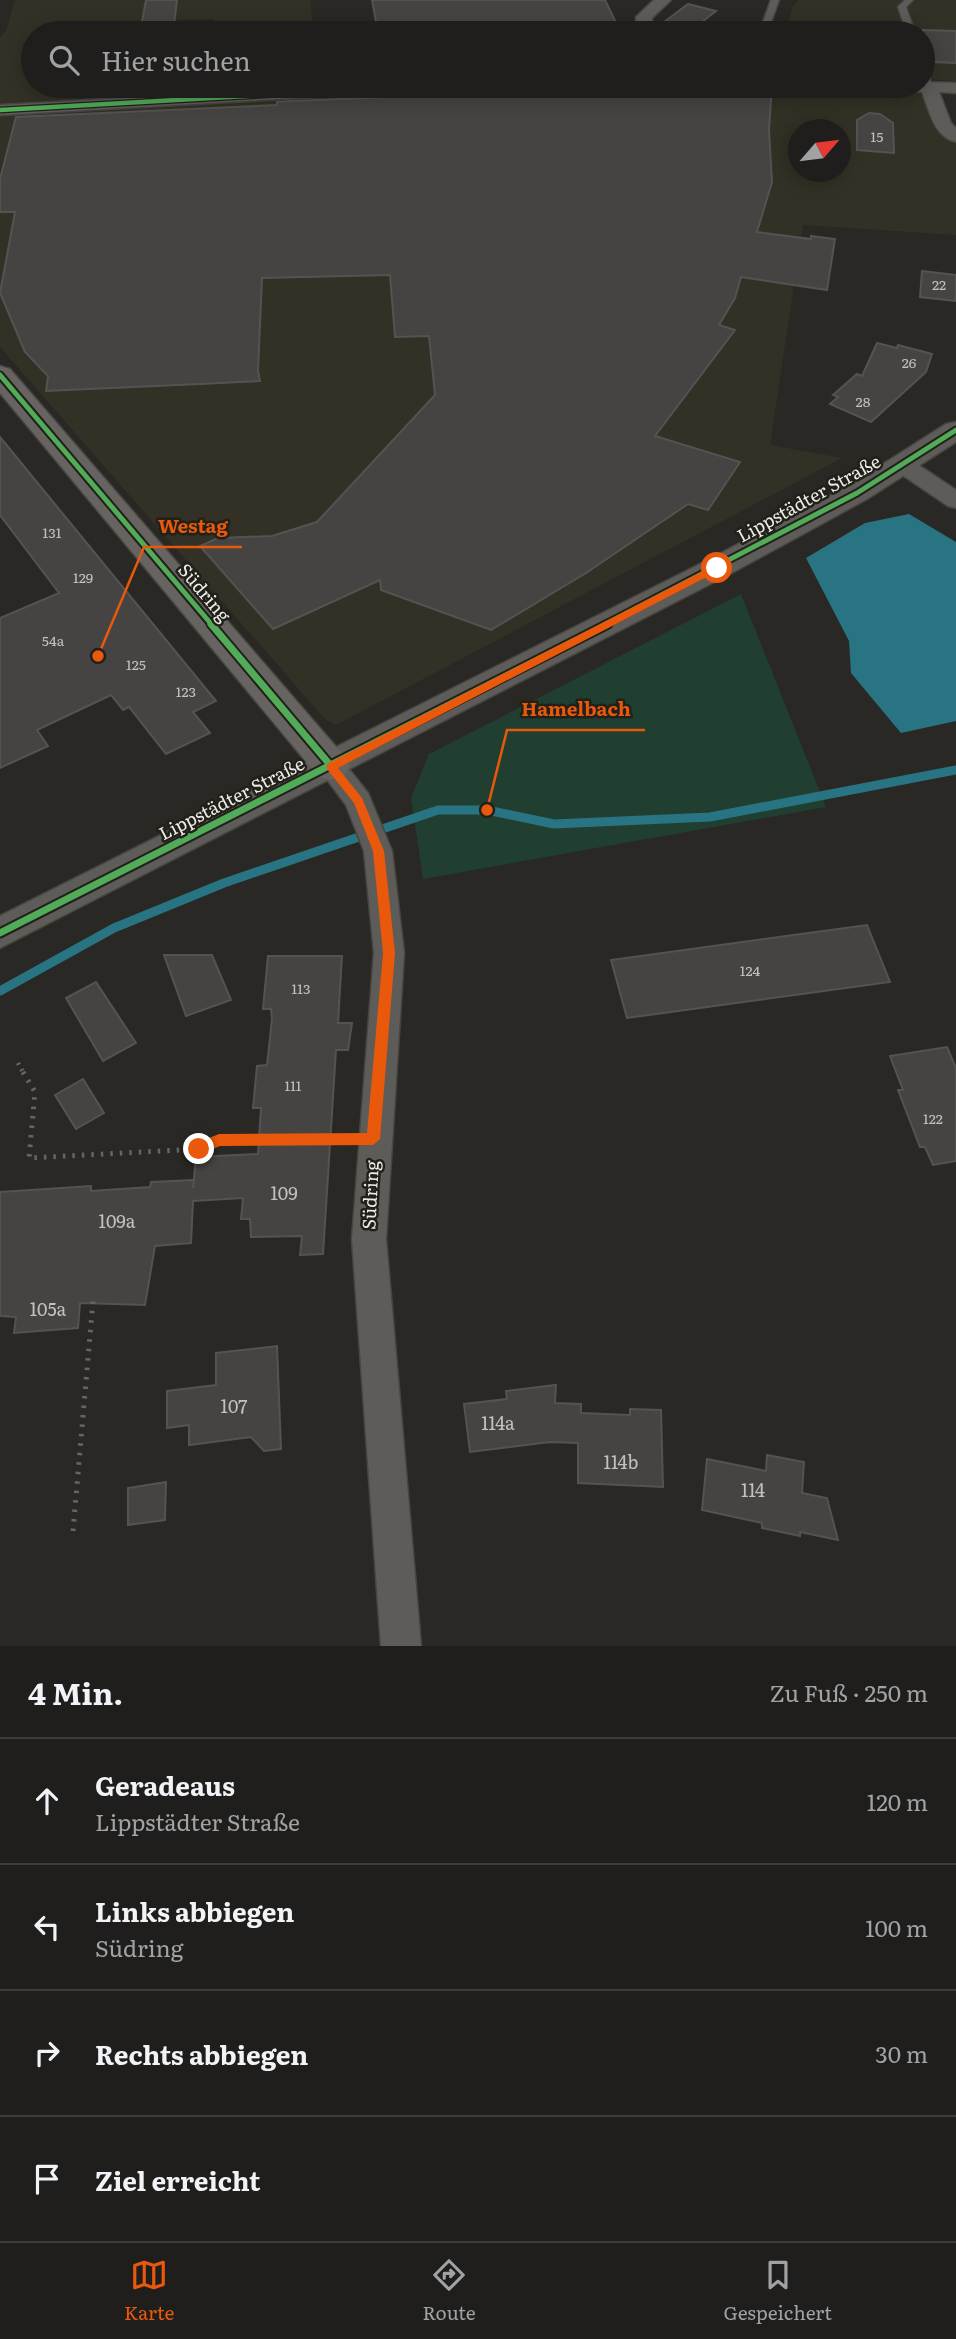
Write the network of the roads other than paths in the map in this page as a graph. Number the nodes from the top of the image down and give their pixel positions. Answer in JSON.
{"nodes":[{"id":1,"x":775,"y":0,"type":"edge"},
{"id":2,"x":908,"y":0,"type":"edge"},
{"id":3,"x":634,"y":3,"type":"dead end"},
{"id":4,"x":657,"y":5,"type":"edge"},
{"id":5,"x":644,"y":21,"type":"edge"},
{"id":6,"x":767,"y":21,"type":"edge"},
{"id":7,"x":907,"y":21,"type":"edge"},
{"id":8,"x":935,"y":87,"type":"edge"},
{"id":9,"x":956,"y":88,"type":"edge"},
{"id":10,"x":129,"y":98,"type":"edge"},
{"id":11,"x":933,"y":98,"type":"edge"},
{"id":12,"x":0,"y":110,"type":"edge"},
{"id":13,"x":956,"y":137,"type":"edge"},
{"id":14,"x":0,"y":374,"type":"edge"},
{"id":15,"x":956,"y":430,"type":"edge"},
{"id":16,"x":903,"y":465,"type":"junction"},
{"id":17,"x":956,"y":501,"type":"edge"},
{"id":18,"x":331,"y":766,"type":"junction"},
{"id":19,"x":0,"y":933,"type":"edge"},
{"id":20,"x":401,"y":1646,"type":"edge"}],
"edges":[{"from":1,"to":6,"type":"lane"},
{"from":2,"to":7,"type":"lane"},
{"from":3,"to":4,"type":"street"},
{"from":4,"to":5,"type":"street"},
{"from":8,"to":9,"type":"street"},
{"from":10,"to":12,"type":"street"},
{"from":11,"to":13,"type":"street"},
{"from":14,"to":18,"type":"main road","name":"Südring"},
{"from":15,"to":16,"type":"street","name":"Lippstädter Straße"},
{"from":16,"to":17,"type":"street"},
{"from":16,"to":18,"type":"street","name":"Lippstädter Straße"},
{"from":18,"to":19,"type":"street","name":"Lippstädter Straße"},
{"from":18,"to":20,"type":"street","name":"Südring"}]}
